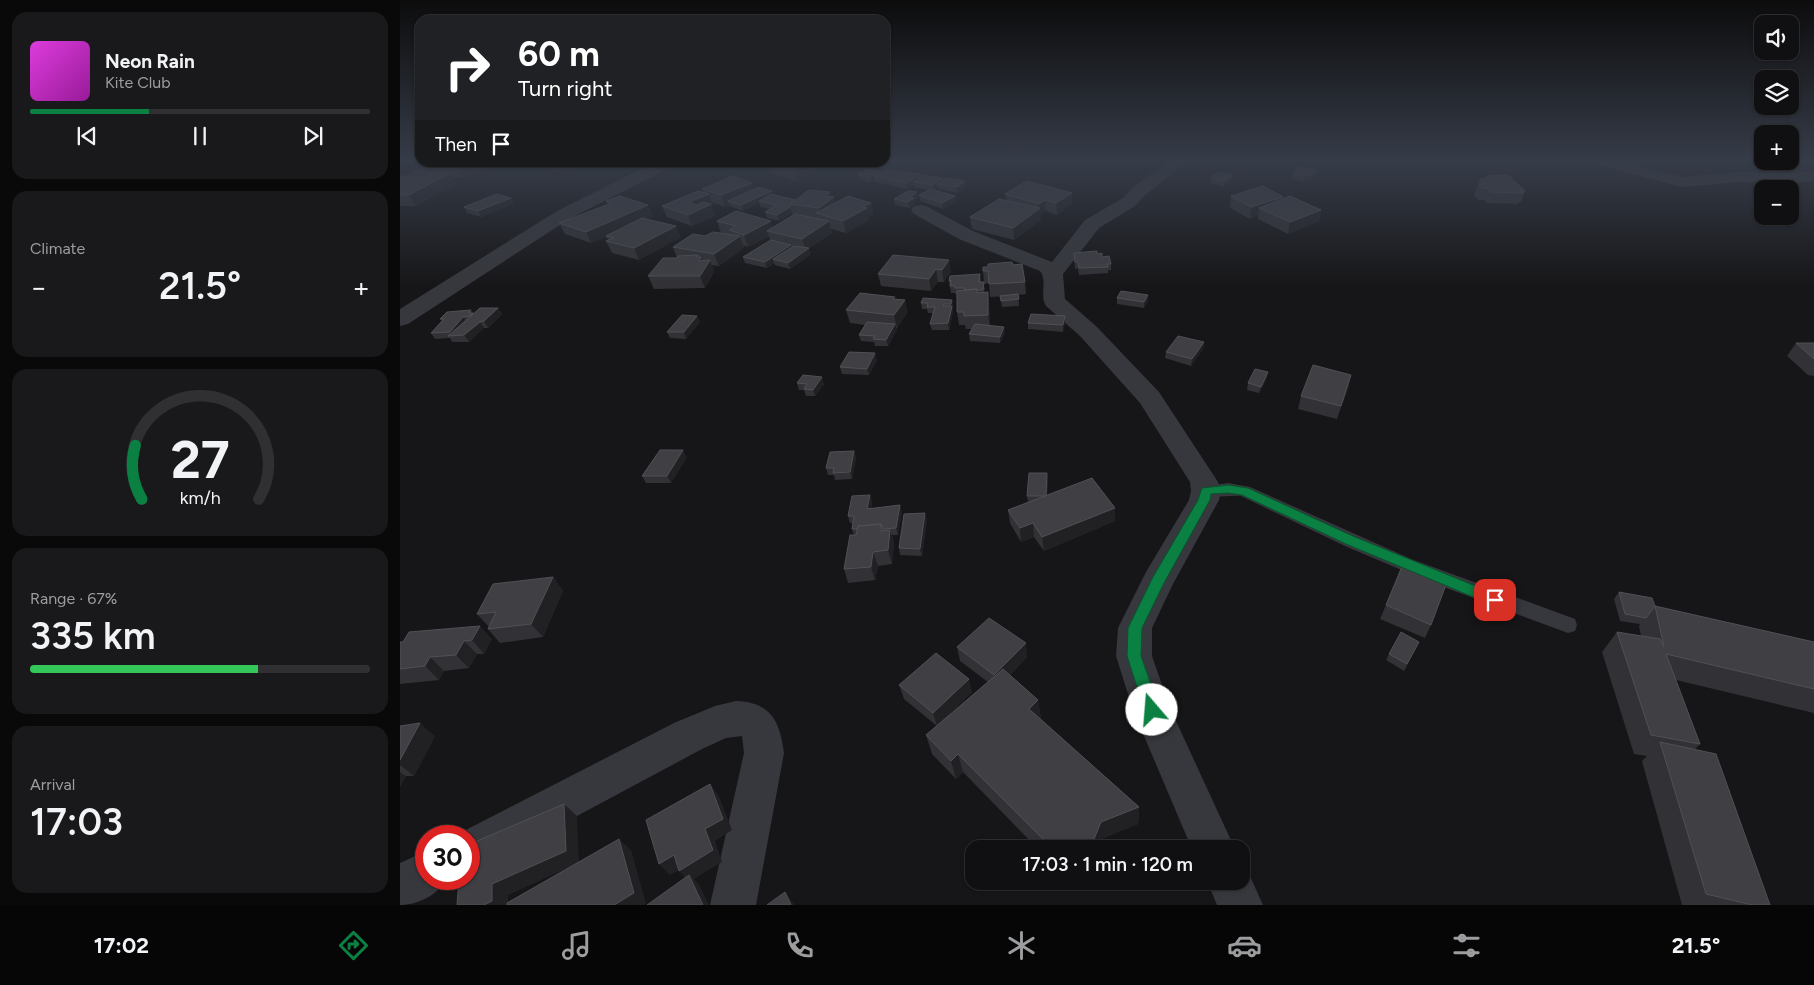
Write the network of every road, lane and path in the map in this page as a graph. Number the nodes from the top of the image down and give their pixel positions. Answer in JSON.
{"nodes":[{"id":1,"x":588,"y":202,"type":"edge"},
{"id":2,"x":1129,"y":202,"type":"edge"},
{"id":3,"x":920,"y":210,"type":"dead end"},
{"id":4,"x":1053,"y":274,"type":"junction"},
{"id":5,"x":400,"y":319,"type":"edge"},
{"id":6,"x":1206,"y":491,"type":"junction"},
{"id":7,"x":1568,"y":625,"type":"dead end"},
{"id":8,"x":1210,"y":840,"type":"edge"},
{"id":9,"x":480,"y":845,"type":"edge"},
{"id":10,"x":415,"y":879,"type":"edge"},
{"id":11,"x":400,"y":887,"type":"edge"},
{"id":12,"x":1233,"y":890,"type":"edge"},
{"id":13,"x":733,"y":905,"type":"edge"},
{"id":14,"x":1240,"y":905,"type":"edge"}],
"edges":[{"from":1,"to":5,"type":"street"},
{"from":2,"to":4,"type":"street"},
{"from":3,"to":4,"type":"street"},
{"from":4,"to":6,"type":"street"},
{"from":6,"to":7,"type":"lane"},
{"from":6,"to":8,"type":"street"},
{"from":9,"to":13,"type":"street"},
{"from":10,"to":11,"type":"street"},
{"from":12,"to":14,"type":"street"}]}
